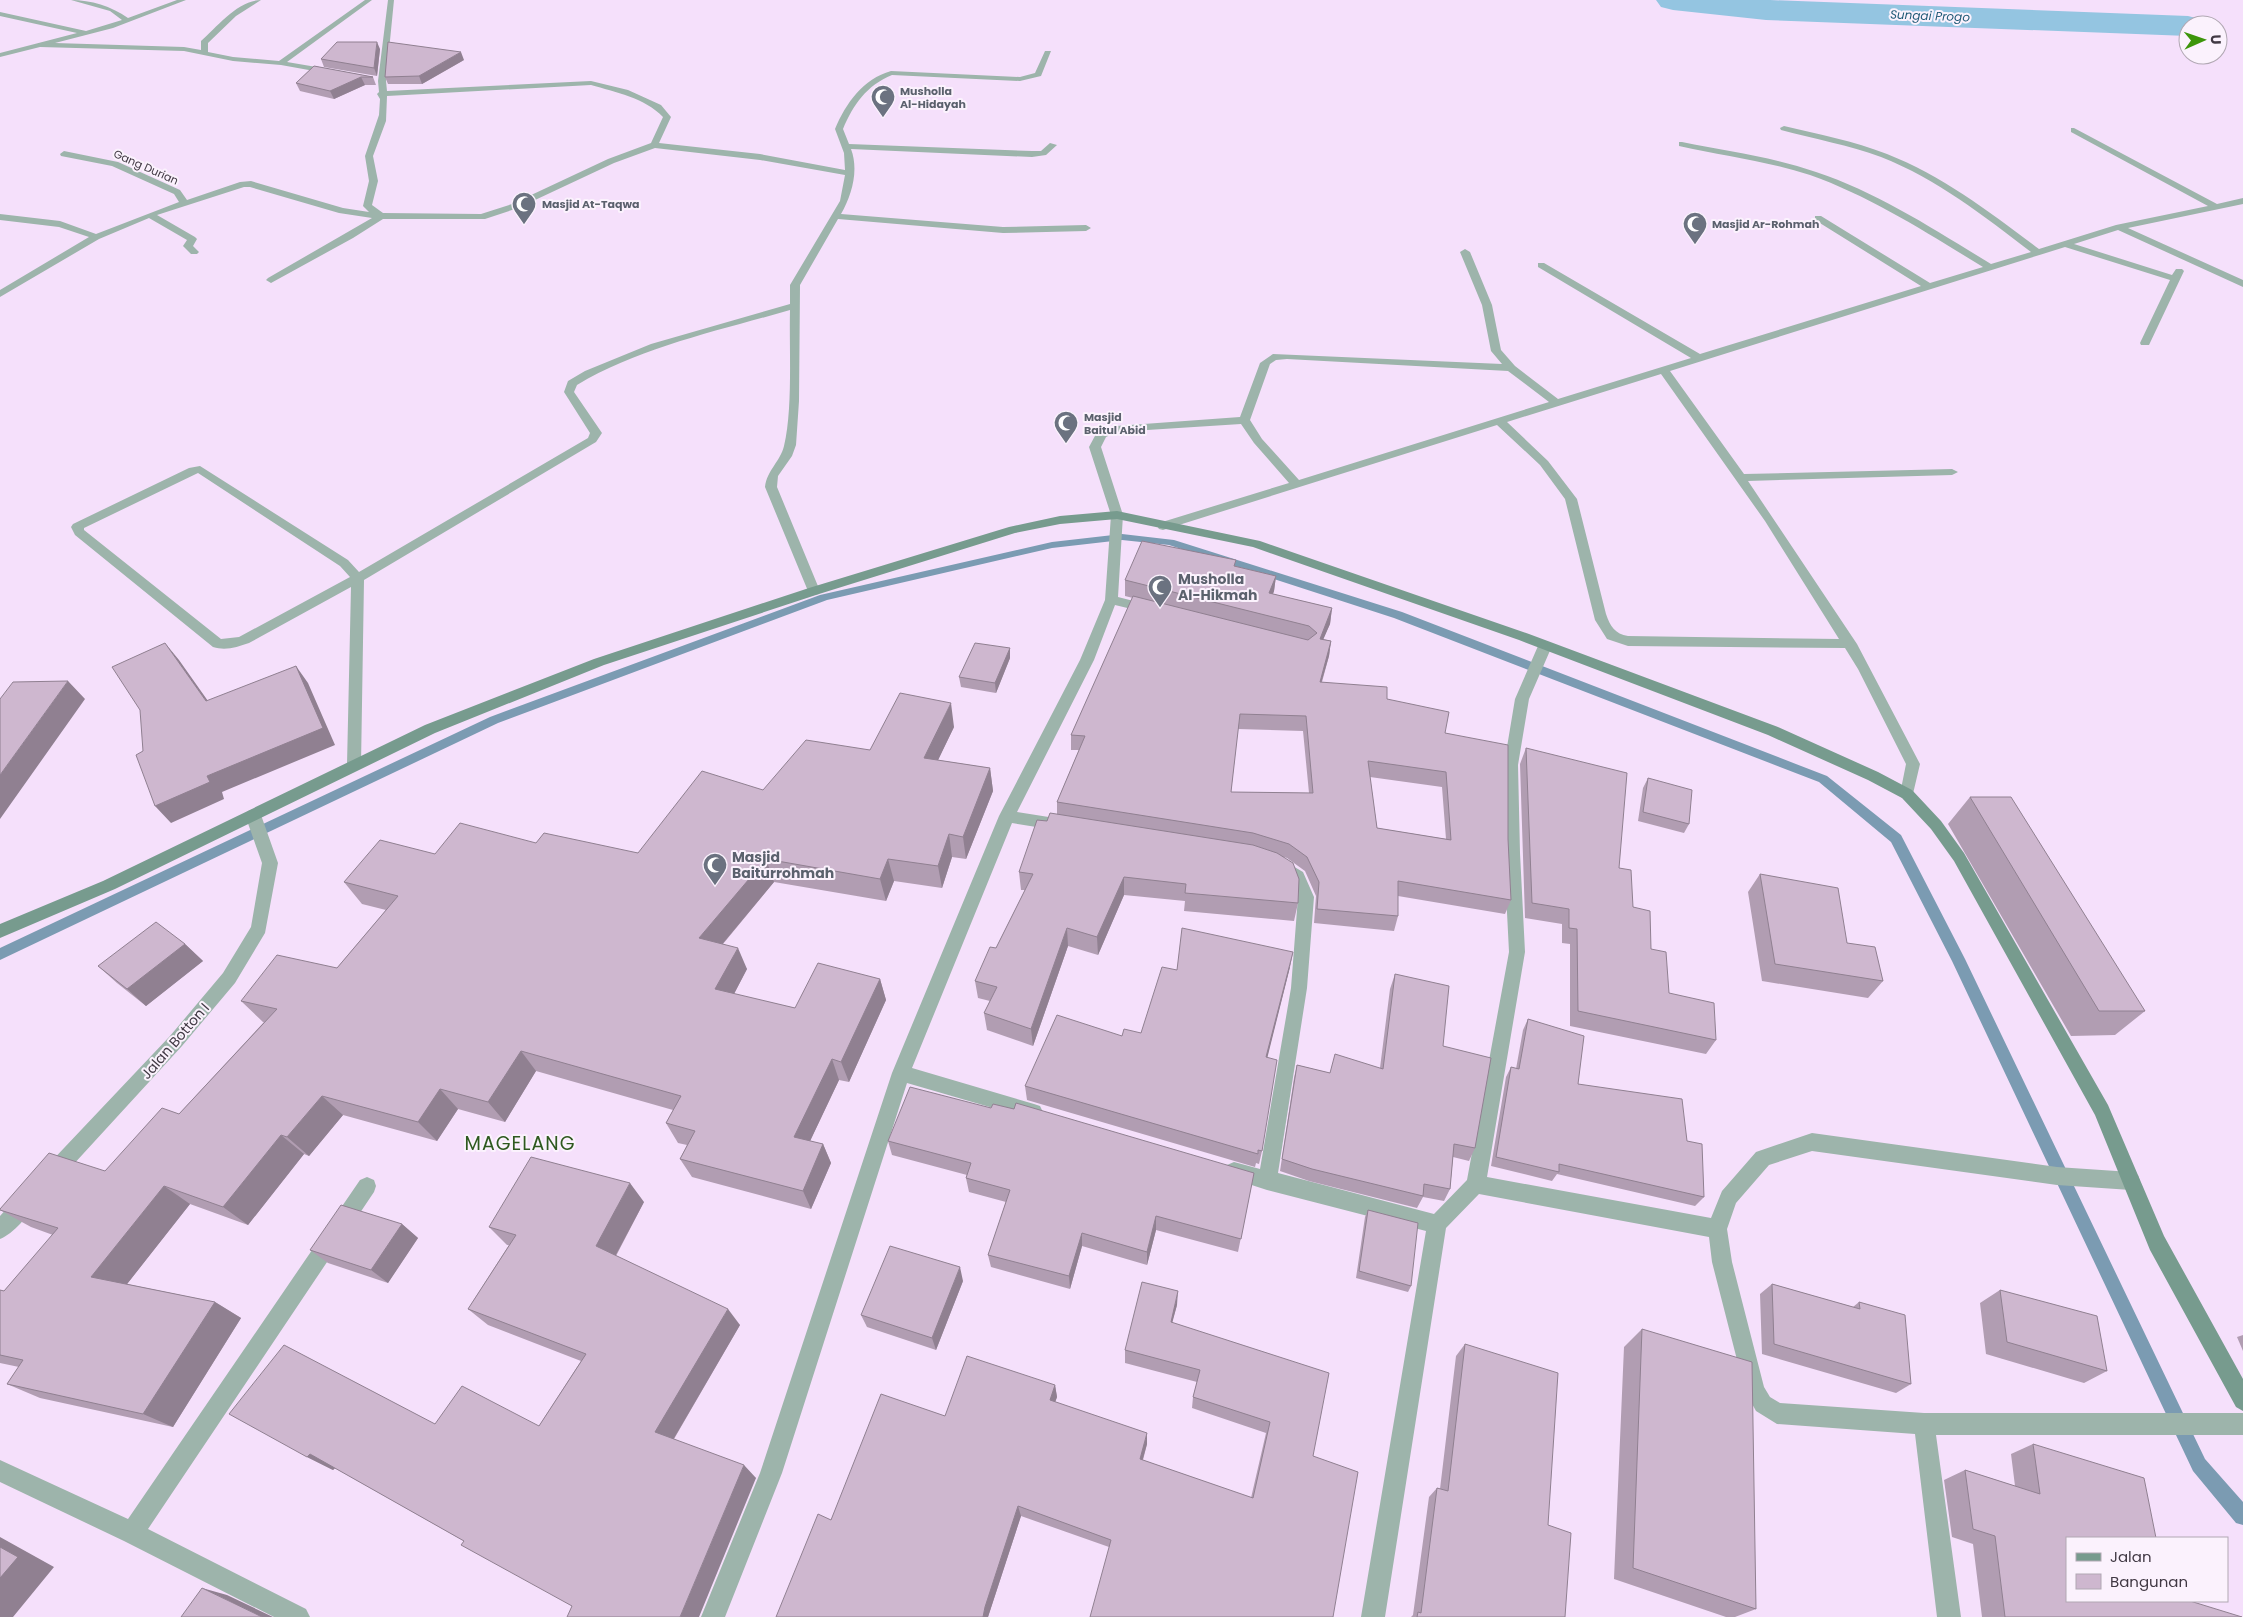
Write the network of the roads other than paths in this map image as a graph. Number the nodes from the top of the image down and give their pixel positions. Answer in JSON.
{"nodes":[{"id":1,"x":74,"y":0,"type":"edge"},
{"id":2,"x":183,"y":0,"type":"edge"},
{"id":3,"x":258,"y":0,"type":"edge"},
{"id":4,"x":369,"y":0,"type":"edge"},
{"id":5,"x":391,"y":0,"type":"edge"},
{"id":6,"x":0,"y":14,"type":"edge"},
{"id":7,"x":128,"y":21,"type":"junction"},
{"id":8,"x":88,"y":34,"type":"junction"},
{"id":9,"x":41,"y":45,"type":"junction"},
{"id":10,"x":1048,"y":53,"type":"dead end"},
{"id":11,"x":205,"y":54,"type":"junction"},
{"id":12,"x":0,"y":55,"type":"edge"},
{"id":13,"x":281,"y":63,"type":"junction"},
{"id":14,"x":338,"y":74,"type":"edge"},
{"id":15,"x":382,"y":94,"type":"junction"},
{"id":16,"x":1784,"y":128,"type":"dead end"},
{"id":17,"x":2074,"y":130,"type":"dead end"},
{"id":18,"x":1682,"y":144,"type":"dead end"},
{"id":19,"x":654,"y":145,"type":"junction"},
{"id":20,"x":1053,"y":145,"type":"dead end"},
{"id":21,"x":846,"y":146,"type":"junction"},
{"id":22,"x":64,"y":154,"type":"dead end"},
{"id":23,"x":850,"y":173,"type":"junction"},
{"id":24,"x":2243,"y":201,"type":"edge"},
{"id":25,"x":185,"y":204,"type":"junction"},
{"id":26,"x":2217,"y":207,"type":"junction"},
{"id":27,"x":150,"y":215,"type":"junction"},
{"id":28,"x":381,"y":216,"type":"junction"},
{"id":29,"x":836,"y":216,"type":"junction"},
{"id":30,"x":0,"y":217,"type":"edge"},
{"id":31,"x":1818,"y":218,"type":"dead end"},
{"id":32,"x":2119,"y":227,"type":"junction"},
{"id":33,"x":1086,"y":228,"type":"dead end"},
{"id":34,"x":96,"y":237,"type":"junction"},
{"id":35,"x":2065,"y":244,"type":"junction"},
{"id":36,"x":194,"y":252,"type":"dead end"},
{"id":37,"x":1465,"y":252,"type":"dead end"},
{"id":38,"x":2037,"y":252,"type":"junction"},
{"id":39,"x":2185,"y":258,"type":"junction"},
{"id":40,"x":1541,"y":265,"type":"dead end"},
{"id":41,"x":1990,"y":267,"type":"junction"},
{"id":42,"x":2175,"y":279,"type":"junction"},
{"id":43,"x":271,"y":280,"type":"dead end"},
{"id":44,"x":2243,"y":284,"type":"edge"},
{"id":45,"x":1928,"y":286,"type":"junction"},
{"id":46,"x":0,"y":294,"type":"edge"},
{"id":47,"x":794,"y":306,"type":"junction"},
{"id":48,"x":2145,"y":343,"type":"dead end"},
{"id":49,"x":1699,"y":358,"type":"junction"},
{"id":50,"x":1511,"y":368,"type":"junction"},
{"id":51,"x":1664,"y":369,"type":"junction"},
{"id":52,"x":1557,"y":403,"type":"junction"},
{"id":53,"x":1244,"y":420,"type":"junction"},
{"id":54,"x":1499,"y":421,"type":"junction"},
{"id":55,"x":1952,"y":472,"type":"dead end"},
{"id":56,"x":1742,"y":478,"type":"junction"},
{"id":57,"x":1297,"y":484,"type":"junction"},
{"id":58,"x":1117,"y":520,"type":"junction"},
{"id":59,"x":1163,"y":526,"type":"junction"},
{"id":60,"x":358,"y":578,"type":"junction"},
{"id":61,"x":814,"y":591,"type":"junction"},
{"id":62,"x":1111,"y":600,"type":"junction"},
{"id":63,"x":1157,"y":612,"type":"edge"},
{"id":64,"x":1850,"y":644,"type":"junction"},
{"id":65,"x":1545,"y":646,"type":"junction"},
{"id":66,"x":354,"y":765,"type":"junction"},
{"id":67,"x":1907,"y":794,"type":"junction"},
{"id":68,"x":1007,"y":816,"type":"junction"},
{"id":69,"x":255,"y":821,"type":"junction"},
{"id":70,"x":1076,"y":827,"type":"edge"},
{"id":71,"x":1273,"y":862,"type":"edge"},
{"id":72,"x":0,"y":931,"type":"edge"},
{"id":73,"x":901,"y":1072,"type":"junction"},
{"id":74,"x":1051,"y":1117,"type":"edge"},
{"id":75,"x":1220,"y":1167,"type":"edge"},
{"id":76,"x":1267,"y":1181,"type":"junction"},
{"id":77,"x":2123,"y":1181,"type":"junction"},
{"id":78,"x":1476,"y":1184,"type":"junction"},
{"id":79,"x":367,"y":1186,"type":"dead end"},
{"id":80,"x":1437,"y":1224,"type":"junction"},
{"id":81,"x":1717,"y":1229,"type":"junction"},
{"id":82,"x":0,"y":1230,"type":"edge"},
{"id":83,"x":2243,"y":1400,"type":"edge"},
{"id":84,"x":1924,"y":1424,"type":"junction"},
{"id":85,"x":2241,"y":1424,"type":"edge"},
{"id":86,"x":0,"y":1471,"type":"edge"},
{"id":87,"x":132,"y":1533,"type":"junction"},
{"id":88,"x":298,"y":1617,"type":"edge"},
{"id":89,"x":713,"y":1617,"type":"edge"},
{"id":90,"x":1373,"y":1617,"type":"edge"},
{"id":91,"x":1949,"y":1617,"type":"edge"}],
"edges":[{"from":1,"to":7,"type":"street"},
{"from":2,"to":7,"type":"street"},
{"from":3,"to":11,"type":"street"},
{"from":4,"to":13,"type":"street"},
{"from":5,"to":15,"type":"street"},
{"from":6,"to":8,"type":"street"},
{"from":7,"to":8,"type":"street"},
{"from":8,"to":9,"type":"street"},
{"from":9,"to":11,"type":"street"},
{"from":9,"to":12,"type":"street"},
{"from":10,"to":21,"type":"street"},
{"from":11,"to":13,"type":"street"},
{"from":13,"to":14,"type":"street"},
{"from":15,"to":19,"type":"street"},
{"from":15,"to":28,"type":"street"},
{"from":16,"to":38,"type":"street"},
{"from":17,"to":26,"type":"street"},
{"from":18,"to":41,"type":"street"},
{"from":19,"to":23,"type":"street"},
{"from":19,"to":28,"type":"street"},
{"from":20,"to":21,"type":"street"},
{"from":21,"to":23,"type":"street"},
{"from":22,"to":25,"type":"street","name":"Gang Durian"},
{"from":23,"to":29,"type":"street"},
{"from":24,"to":26,"type":"street"},
{"from":25,"to":27,"type":"street"},
{"from":25,"to":28,"type":"street"},
{"from":26,"to":32,"type":"street"},
{"from":27,"to":34,"type":"street"},
{"from":27,"to":36,"type":"street"},
{"from":28,"to":43,"type":"street"},
{"from":29,"to":33,"type":"street"},
{"from":29,"to":47,"type":"street"},
{"from":30,"to":34,"type":"street"},
{"from":31,"to":45,"type":"street"},
{"from":32,"to":35,"type":"street"},
{"from":32,"to":39,"type":"street"},
{"from":34,"to":46,"type":"street"},
{"from":35,"to":38,"type":"street"},
{"from":35,"to":42,"type":"street"},
{"from":37,"to":50,"type":"street"},
{"from":38,"to":41,"type":"street"},
{"from":39,"to":42,"type":"street"},
{"from":39,"to":44,"type":"street"},
{"from":40,"to":49,"type":"street"},
{"from":41,"to":45,"type":"street"},
{"from":42,"to":48,"type":"street"},
{"from":45,"to":49,"type":"street"},
{"from":47,"to":60,"type":"street"},
{"from":47,"to":61,"type":"street"},
{"from":49,"to":51,"type":"street"},
{"from":50,"to":52,"type":"street"},
{"from":50,"to":53,"type":"street"},
{"from":51,"to":52,"type":"street"},
{"from":51,"to":56,"type":"street"},
{"from":52,"to":54,"type":"street"},
{"from":53,"to":57,"type":"street"},
{"from":53,"to":58,"type":"street"},
{"from":54,"to":57,"type":"street"},
{"from":54,"to":64,"type":"street"},
{"from":55,"to":56,"type":"street"},
{"from":56,"to":64,"type":"street"},
{"from":57,"to":59,"type":"street"},
{"from":58,"to":59,"type":"main road"},
{"from":58,"to":61,"type":"main road"},
{"from":58,"to":62,"type":"street"},
{"from":59,"to":65,"type":"main road"},
{"from":60,"to":60,"type":"street"},
{"from":60,"to":66,"type":"street"},
{"from":61,"to":66,"type":"main road"},
{"from":62,"to":63,"type":"street"},
{"from":62,"to":68,"type":"street"},
{"from":64,"to":67,"type":"street"},
{"from":65,"to":67,"type":"main road"},
{"from":65,"to":78,"type":"street"},
{"from":66,"to":69,"type":"main road"},
{"from":67,"to":77,"type":"main road"},
{"from":68,"to":70,"type":"street"},
{"from":68,"to":73,"type":"street"},
{"from":69,"to":72,"type":"main road"},
{"from":69,"to":82,"type":"street","name":"Jalan Botton I"},
{"from":71,"to":76,"type":"street"},
{"from":73,"to":74,"type":"street"},
{"from":73,"to":89,"type":"street"},
{"from":75,"to":76,"type":"street"},
{"from":76,"to":80,"type":"street"},
{"from":77,"to":81,"type":"street"},
{"from":77,"to":83,"type":"main road"},
{"from":78,"to":80,"type":"street"},
{"from":78,"to":81,"type":"street"},
{"from":79,"to":87,"type":"street"},
{"from":80,"to":90,"type":"street"},
{"from":81,"to":84,"type":"street"},
{"from":84,"to":85,"type":"street"},
{"from":84,"to":91,"type":"street"},
{"from":86,"to":87,"type":"street"},
{"from":87,"to":88,"type":"street"}]}
